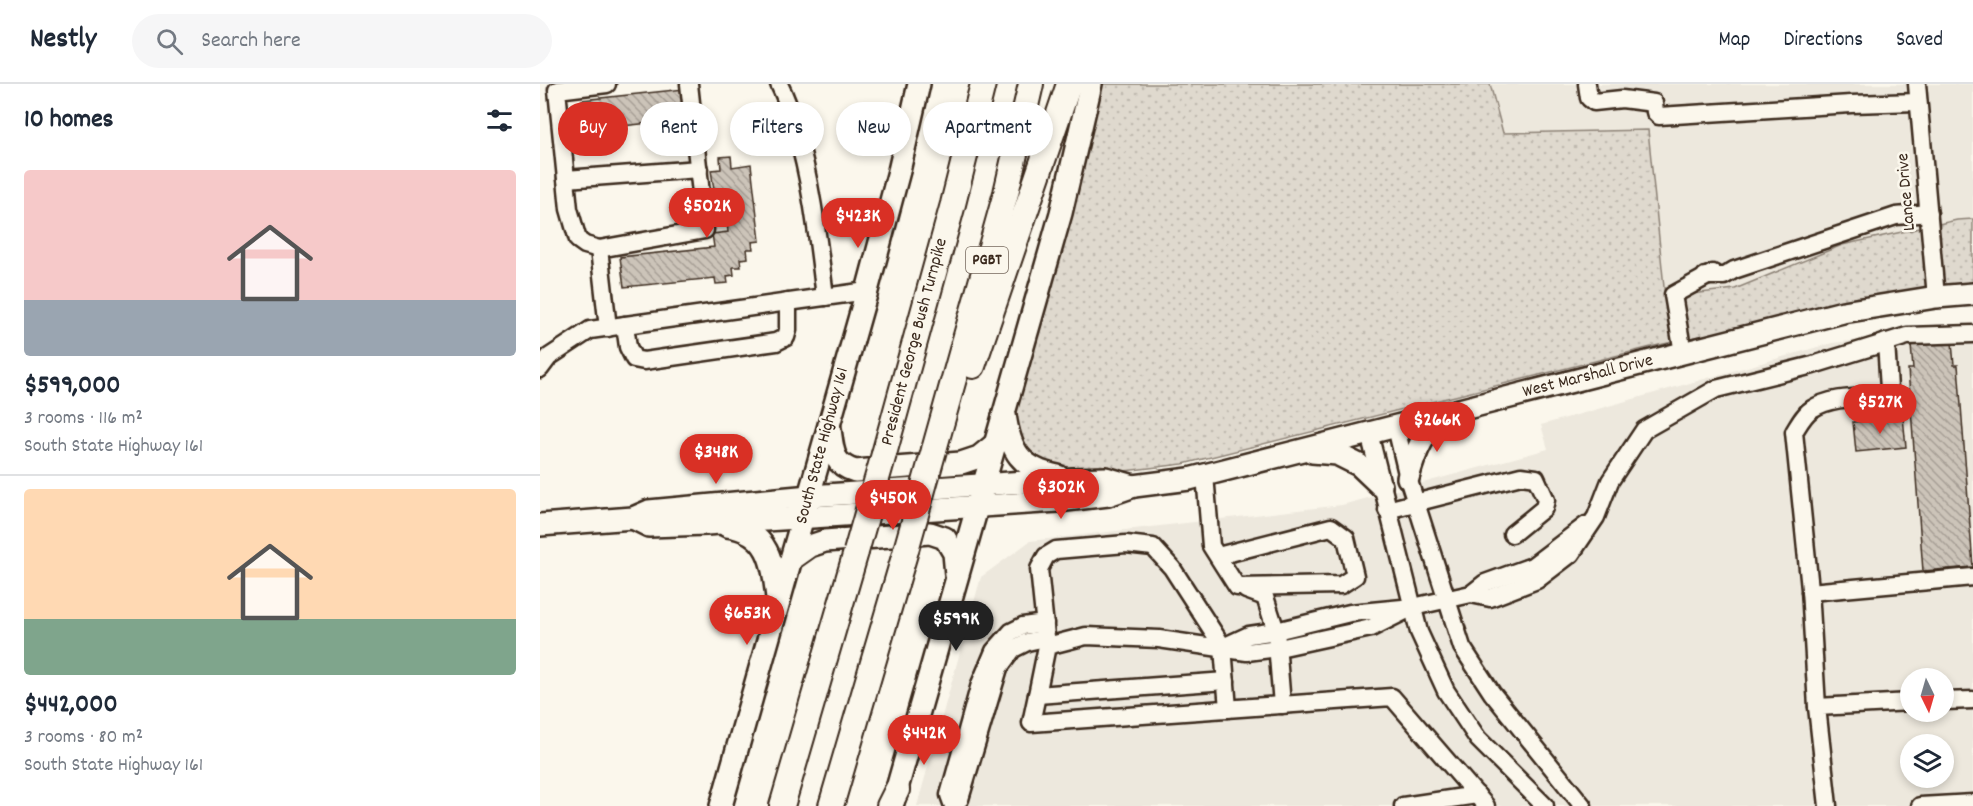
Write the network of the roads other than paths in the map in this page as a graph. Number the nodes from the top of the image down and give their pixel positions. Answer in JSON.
{"nodes":[{"id":1,"x":607,"y":84,"type":"edge"},
{"id":2,"x":689,"y":84,"type":"edge"},
{"id":3,"x":779,"y":84,"type":"edge"},
{"id":4,"x":919,"y":84,"type":"edge"},
{"id":5,"x":968,"y":84,"type":"edge"},
{"id":6,"x":983,"y":84,"type":"edge"},
{"id":7,"x":1031,"y":84,"type":"edge"},
{"id":8,"x":1069,"y":84,"type":"edge"},
{"id":9,"x":1091,"y":84,"type":"edge"},
{"id":10,"x":1587,"y":84,"type":"edge"},
{"id":11,"x":1917,"y":84,"type":"edge"},
{"id":12,"x":559,"y":87,"type":"edge"},
{"id":13,"x":1918,"y":102,"type":"junction"},
{"id":14,"x":699,"y":169,"type":"junction"},
{"id":15,"x":566,"y":179,"type":"junction"},
{"id":16,"x":953,"y":204,"type":"junction"},
{"id":17,"x":1929,"y":213,"type":"junction"},
{"id":18,"x":599,"y":249,"type":"junction"},
{"id":19,"x":867,"y":291,"type":"junction"},
{"id":20,"x":1973,"y":294,"type":"edge"},
{"id":21,"x":825,"y":297,"type":"junction"},
{"id":22,"x":1936,"y":297,"type":"junction"},
{"id":23,"x":788,"y":302,"type":"junction"},
{"id":24,"x":625,"y":325,"type":"junction"},
{"id":25,"x":608,"y":328,"type":"junction"},
{"id":26,"x":1973,"y":334,"type":"edge"},
{"id":27,"x":1886,"y":342,"type":"junction"},
{"id":28,"x":1683,"y":353,"type":"junction"},
{"id":29,"x":540,"y":369,"type":"edge"},
{"id":30,"x":1004,"y":408,"type":"junction"},
{"id":31,"x":1446,"y":413,"type":"junction"},
{"id":32,"x":828,"y":422,"type":"junction"},
{"id":33,"x":1396,"y":427,"type":"junction"},
{"id":34,"x":1369,"y":434,"type":"junction"},
{"id":35,"x":937,"y":443,"type":"junction"},
{"id":36,"x":995,"y":444,"type":"junction"},
{"id":37,"x":1299,"y":450,"type":"junction"},
{"id":38,"x":1205,"y":475,"type":"junction"},
{"id":39,"x":1408,"y":478,"type":"junction"},
{"id":40,"x":1073,"y":479,"type":"junction"},
{"id":41,"x":984,"y":485,"type":"junction"},
{"id":42,"x":1134,"y":486,"type":"junction"},
{"id":43,"x":1381,"y":486,"type":"junction"},
{"id":44,"x":1416,"y":502,"type":"junction"},
{"id":45,"x":807,"y":506,"type":"junction"},
{"id":46,"x":978,"y":506,"type":"junction"},
{"id":47,"x":1387,"y":510,"type":"junction"},
{"id":48,"x":633,"y":518,"type":"junction"},
{"id":49,"x":706,"y":524,"type":"junction"},
{"id":50,"x":540,"y":525,"type":"edge"},
{"id":51,"x":1512,"y":534,"type":"dead end"},
{"id":52,"x":1218,"y":556,"type":"junction"},
{"id":53,"x":793,"y":558,"type":"junction"},
{"id":54,"x":1973,"y":577,"type":"edge"},
{"id":55,"x":957,"y":579,"type":"junction"},
{"id":56,"x":1341,"y":585,"type":"junction"},
{"id":57,"x":1237,"y":587,"type":"junction"},
{"id":58,"x":1810,"y":592,"type":"junction"},
{"id":59,"x":1447,"y":600,"type":"junction"},
{"id":60,"x":1413,"y":608,"type":"junction"},
{"id":61,"x":778,"y":609,"type":"junction"},
{"id":62,"x":1350,"y":613,"type":"junction"},
{"id":63,"x":1276,"y":631,"type":"junction"},
{"id":64,"x":1046,"y":636,"type":"junction"},
{"id":65,"x":1223,"y":647,"type":"junction"},
{"id":66,"x":1279,"y":648,"type":"junction"},
{"id":67,"x":1226,"y":681,"type":"junction"},
{"id":68,"x":1037,"y":695,"type":"junction"},
{"id":69,"x":1973,"y":700,"type":"edge"},
{"id":70,"x":1954,"y":701,"type":"edge"},
{"id":71,"x":1900,"y":703,"type":"edge"},
{"id":72,"x":1282,"y":705,"type":"junction"},
{"id":73,"x":1817,"y":707,"type":"junction"},
{"id":74,"x":1228,"y":709,"type":"junction"},
{"id":75,"x":893,"y":801,"type":"edge"},
{"id":76,"x":1481,"y":801,"type":"edge"},
{"id":77,"x":1973,"y":803,"type":"edge"},
{"id":78,"x":953,"y":805,"type":"edge"},
{"id":79,"x":721,"y":806,"type":"edge"},
{"id":80,"x":782,"y":806,"type":"edge"},
{"id":81,"x":831,"y":806,"type":"edge"},
{"id":82,"x":1403,"y":806,"type":"edge"},
{"id":83,"x":1545,"y":806,"type":"edge"},
{"id":84,"x":1583,"y":806,"type":"edge"},
{"id":85,"x":1828,"y":806,"type":"edge"},
{"id":86,"x":1920,"y":806,"type":"edge"}],
"edges":[{"from":1,"to":12,"type":"street"},
{"from":2,"to":14,"type":"street"},
{"from":3,"to":21,"type":"street"},
{"from":4,"to":19,"type":"main road","name":"South State Highway 161"},
{"from":5,"to":16,"type":"highway"},
{"from":6,"to":16,"type":"highway","name":"President George Bush Turnpike","number":"PGBT"},
{"from":7,"to":35,"type":"highway","number":"PGBT"},
{"from":8,"to":35,"type":"highway"},
{"from":9,"to":30,"type":"main road"},
{"from":10,"to":13,"type":"street"},
{"from":11,"to":13,"type":"street","name":"Lance Drive"},
{"from":12,"to":15,"type":"street"},
{"from":13,"to":17,"type":"street","name":"Lance Drive"},
{"from":14,"to":15,"type":"street"},
{"from":14,"to":18,"type":"street"},
{"from":15,"to":18,"type":"street"},
{"from":16,"to":80,"type":"highway","name":"President George Bush Turnpike","number":"PGBT","bridge":true},
{"from":17,"to":22,"type":"street","name":"Lance Drive"},
{"from":17,"to":28,"type":"street"},
{"from":18,"to":25,"type":"street"},
{"from":19,"to":21,"type":"street"},
{"from":19,"to":32,"type":"main road","name":"South State Highway 161"},
{"from":20,"to":22,"type":"main road","name":"West Marshall Drive"},
{"from":21,"to":23,"type":"street"},
{"from":22,"to":28,"type":"main road","name":"West Marshall Drive"},
{"from":23,"to":24,"type":"street"},
{"from":23,"to":24,"type":"street"},
{"from":24,"to":25,"type":"street"},
{"from":25,"to":29,"type":"street"},
{"from":26,"to":27,"type":"street"},
{"from":27,"to":58,"type":"street"},
{"from":27,"to":59,"type":"street"},
{"from":28,"to":31,"type":"main road","name":"West Marshall Drive"},
{"from":30,"to":36,"type":"main road"},
{"from":30,"to":40,"type":"main road"},
{"from":31,"to":33,"type":"main road","name":"West Marshall Drive"},
{"from":31,"to":39,"type":"main road"},
{"from":32,"to":36,"type":"main road"},
{"from":32,"to":45,"type":"main road","name":"South State Highway 161"},
{"from":33,"to":34,"type":"main road","name":"West Marshall Drive"},
{"from":33,"to":39,"type":"street"},
{"from":34,"to":37,"type":"main road","name":"West Marshall Drive"},
{"from":34,"to":43,"type":"street"},
{"from":35,"to":81,"type":"highway","number":"PGBT","bridge":true},
{"from":36,"to":41,"type":"main road"},
{"from":37,"to":38,"type":"main road","name":"West Marshall Drive"},
{"from":37,"to":43,"type":"main road"},
{"from":38,"to":42,"type":"main road","name":"West Marshall Drive"},
{"from":38,"to":52,"type":"street"},
{"from":39,"to":44,"type":"street"},
{"from":40,"to":41,"type":"main road","name":"West Marshall Drive"},
{"from":40,"to":42,"type":"main road","name":"West Marshall Drive"},
{"from":41,"to":45,"type":"main road","name":"West Marshall Drive"},
{"from":41,"to":46,"type":"main road"},
{"from":42,"to":46,"type":"main road","name":"West Marshall Drive"},
{"from":43,"to":47,"type":"street"},
{"from":44,"to":47,"type":"street"},
{"from":44,"to":51,"type":"street"},
{"from":44,"to":59,"type":"street"},
{"from":45,"to":46,"type":"main road","name":"West Marshall Drive"},
{"from":45,"to":48,"type":"main road","name":"West Marshall Drive"},
{"from":45,"to":49,"type":"main road","name":"West Marshall Drive"},
{"from":45,"to":53,"type":"main road","name":"South State Highway 161"},
{"from":46,"to":55,"type":"main road"},
{"from":47,"to":60,"type":"street"},
{"from":48,"to":49,"type":"main road","name":"West Marshall Drive"},
{"from":48,"to":50,"type":"main road","name":"West Marshall Drive"},
{"from":49,"to":61,"type":"main road"},
{"from":52,"to":56,"type":"street"},
{"from":52,"to":57,"type":"street"},
{"from":53,"to":55,"type":"main road"},
{"from":53,"to":61,"type":"main road","name":"South State Highway 161"},
{"from":54,"to":58,"type":"street"},
{"from":55,"to":75,"type":"main road"},
{"from":56,"to":57,"type":"street"},
{"from":56,"to":62,"type":"street"},
{"from":57,"to":63,"type":"street"},
{"from":58,"to":73,"type":"street"},
{"from":59,"to":60,"type":"street"},
{"from":59,"to":84,"type":"street"},
{"from":60,"to":62,"type":"street"},
{"from":60,"to":66,"type":"street"},
{"from":60,"to":83,"type":"street"},
{"from":61,"to":79,"type":"main road","name":"South State Highway 161"},
{"from":62,"to":63,"type":"street"},
{"from":63,"to":65,"type":"street"},
{"from":63,"to":66,"type":"street"},
{"from":64,"to":65,"type":"street"},
{"from":64,"to":65,"type":"street"},
{"from":64,"to":68,"type":"street"},
{"from":64,"to":78,"type":"street"},
{"from":65,"to":66,"type":"street"},
{"from":65,"to":67,"type":"street"},
{"from":66,"to":72,"type":"street"},
{"from":67,"to":68,"type":"street"},
{"from":67,"to":74,"type":"street"},
{"from":68,"to":74,"type":"street"},
{"from":69,"to":70,"type":"street"},
{"from":71,"to":73,"type":"street"},
{"from":72,"to":74,"type":"street"},
{"from":72,"to":76,"type":"street"},
{"from":73,"to":85,"type":"street"},
{"from":76,"to":82,"type":"street"},
{"from":77,"to":86,"type":"street"}]}
